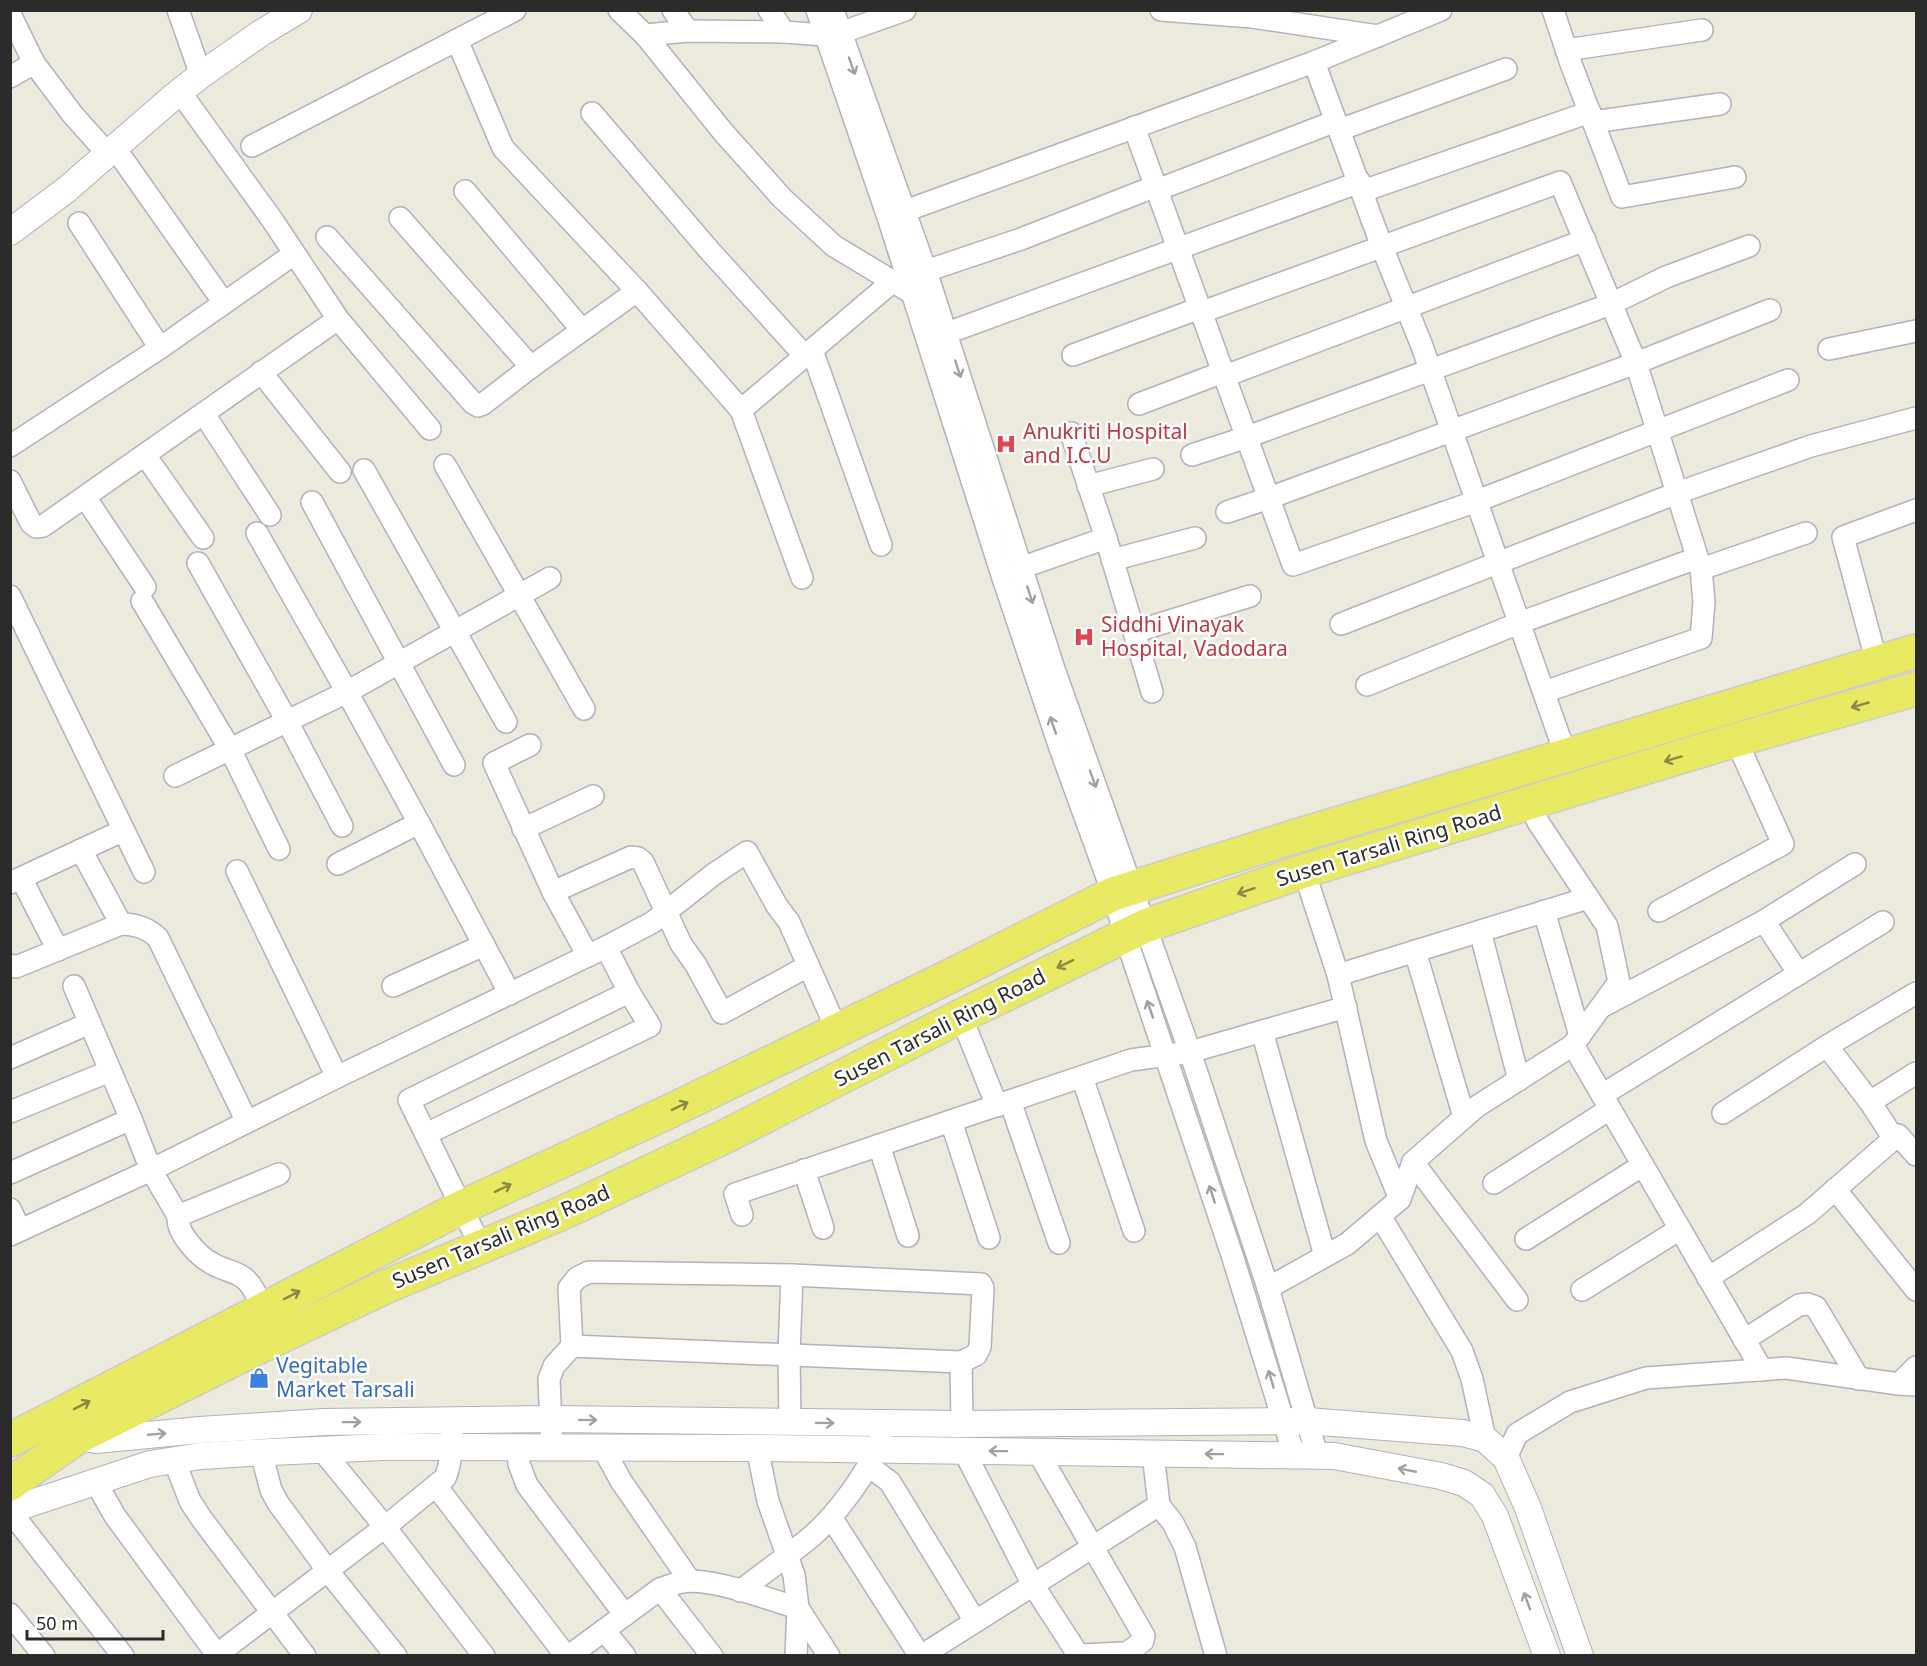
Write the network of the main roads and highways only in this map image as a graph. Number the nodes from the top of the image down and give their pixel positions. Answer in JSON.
{"nodes":[{"id":1,"x":1917,"y":651,"type":"edge"},
{"id":2,"x":1917,"y":689,"type":"edge"},
{"id":3,"x":10,"y":1440,"type":"edge"},
{"id":4,"x":10,"y":1484,"type":"edge"}],
"edges":[{"from":3,"to":1,"type":"main road","name":"Susen Tarsali Ring Road","one_way":true},
{"from":2,"to":4,"type":"main road","name":"Susen Tarsali Ring Road","one_way":true}]}
